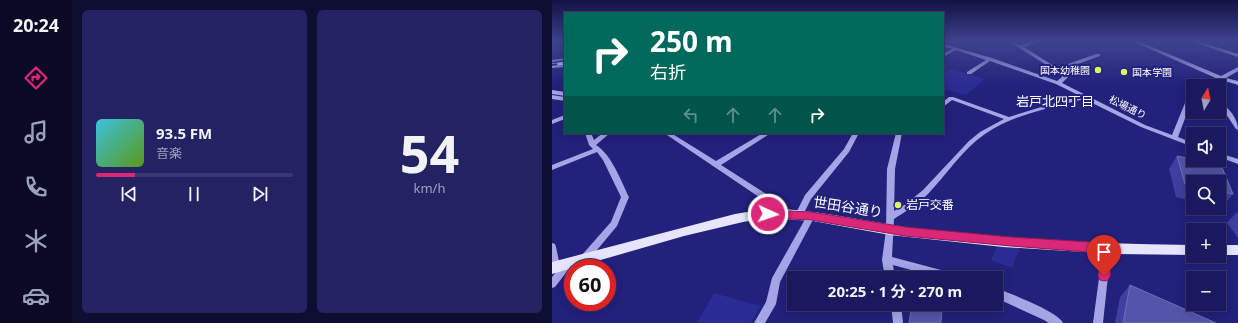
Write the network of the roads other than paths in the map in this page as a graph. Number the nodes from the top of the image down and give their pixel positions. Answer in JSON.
{"nodes":[{"id":1,"x":980,"y":56,"type":"edge"},
{"id":2,"x":1036,"y":56,"type":"edge"},
{"id":3,"x":1095,"y":56,"type":"edge"},
{"id":4,"x":1169,"y":56,"type":"edge"},
{"id":5,"x":564,"y":59,"type":"edge"},
{"id":6,"x":990,"y":59,"type":"junction"},
{"id":7,"x":553,"y":60,"type":"edge"},
{"id":8,"x":564,"y":66,"type":"edge"},
{"id":9,"x":552,"y":67,"type":"edge"},
{"id":10,"x":1058,"y":69,"type":"junction"},
{"id":11,"x":1238,"y":69,"type":"edge"},
{"id":12,"x":969,"y":73,"type":"dead end"},
{"id":13,"x":1221,"y":78,"type":"junction"},
{"id":14,"x":1058,"y":83,"type":"junction"},
{"id":15,"x":1238,"y":83,"type":"edge"},
{"id":16,"x":552,"y":92,"type":"edge"},
{"id":17,"x":564,"y":94,"type":"edge"},
{"id":18,"x":552,"y":97,"type":"edge"},
{"id":19,"x":1084,"y":97,"type":"junction"},
{"id":20,"x":564,"y":100,"type":"edge"},
{"id":21,"x":944,"y":104,"type":"edge"},
{"id":22,"x":1186,"y":108,"type":"edge"},
{"id":23,"x":1226,"y":110,"type":"edge"},
{"id":24,"x":564,"y":117,"type":"edge"},
{"id":25,"x":1009,"y":119,"type":"junction"},
{"id":26,"x":552,"y":122,"type":"edge"},
{"id":27,"x":1238,"y":128,"type":"edge"},
{"id":28,"x":588,"y":134,"type":"edge"},
{"id":29,"x":606,"y":134,"type":"edge"},
{"id":30,"x":668,"y":134,"type":"edge"},
{"id":31,"x":762,"y":134,"type":"edge"},
{"id":32,"x":855,"y":134,"type":"edge"},
{"id":33,"x":899,"y":134,"type":"edge"},
{"id":34,"x":1174,"y":138,"type":"junction"},
{"id":35,"x":1186,"y":142,"type":"edge"},
{"id":36,"x":595,"y":147,"type":"junction"},
{"id":37,"x":1226,"y":157,"type":"edge"},
{"id":38,"x":1238,"y":162,"type":"edge"},
{"id":39,"x":715,"y":165,"type":"junction"},
{"id":40,"x":552,"y":168,"type":"edge"},
{"id":41,"x":768,"y":214,"type":"junction"},
{"id":42,"x":805,"y":216,"type":"junction"},
{"id":43,"x":890,"y":217,"type":"junction"},
{"id":44,"x":890,"y":230,"type":"junction"},
{"id":45,"x":552,"y":247,"type":"edge"},
{"id":46,"x":1107,"y":248,"type":"junction"},
{"id":47,"x":1186,"y":250,"type":"edge"},
{"id":48,"x":1226,"y":250,"type":"edge"},
{"id":49,"x":1238,"y":250,"type":"edge"},
{"id":50,"x":584,"y":259,"type":"joint"},
{"id":51,"x":887,"y":260,"type":"junction"},
{"id":52,"x":559,"y":266,"type":"edge"},
{"id":53,"x":889,"y":271,"type":"edge"},
{"id":54,"x":932,"y":271,"type":"edge"},
{"id":55,"x":552,"y":284,"type":"edge"},
{"id":56,"x":1003,"y":297,"type":"edge"},
{"id":57,"x":897,"y":311,"type":"edge"},
{"id":58,"x":759,"y":323,"type":"edge"},
{"id":59,"x":898,"y":323,"type":"edge"},
{"id":60,"x":1056,"y":323,"type":"edge"},
{"id":61,"x":1098,"y":323,"type":"edge"}],
"edges":[{"from":1,"to":6,"type":"street","name":"松場通り"},
{"from":2,"to":10,"type":"street"},
{"from":3,"to":10,"type":"street"},
{"from":4,"to":13,"type":"street"},
{"from":5,"to":7,"type":"street"},
{"from":6,"to":12,"type":"street"},
{"from":6,"to":14,"type":"street","name":"松場通り"},
{"from":7,"to":9,"type":"street"},
{"from":8,"to":9,"type":"street"},
{"from":10,"to":14,"type":"street"},
{"from":11,"to":13,"type":"street"},
{"from":13,"to":15,"type":"street"},
{"from":14,"to":19,"type":"street","name":"松場通り"},
{"from":16,"to":17,"type":"street"},
{"from":18,"to":20,"type":"street"},
{"from":19,"to":25,"type":"street"},
{"from":19,"to":34,"type":"street","name":"松場通り"},
{"from":21,"to":25,"type":"street"},
{"from":22,"to":34,"type":"street"},
{"from":23,"to":27,"type":"street"},
{"from":24,"to":26,"type":"street"},
{"from":25,"to":43,"type":"street"},
{"from":28,"to":36,"type":"street"},
{"from":29,"to":36,"type":"street"},
{"from":30,"to":39,"type":"street"},
{"from":31,"to":39,"type":"street"},
{"from":32,"to":42,"type":"street"},
{"from":33,"to":43,"type":"street"},
{"from":34,"to":35,"type":"street","name":"松場通り"},
{"from":36,"to":40,"type":"street"},
{"from":36,"to":50,"type":"street"},
{"from":37,"to":38,"type":"street"},
{"from":39,"to":41,"type":"street"},
{"from":41,"to":42,"type":"main road","name":"世田谷通り"},
{"from":41,"to":50,"type":"main road","name":"世田谷通り"},
{"from":42,"to":44,"type":"main road","name":"世田谷通り"},
{"from":42,"to":58,"type":"street"},
{"from":43,"to":44,"type":"street"},
{"from":44,"to":46,"type":"main road","name":"世田谷通り"},
{"from":44,"to":51,"type":"street"},
{"from":45,"to":52,"type":"street"},
{"from":46,"to":47,"type":"main road","name":"世田谷通り"},
{"from":46,"to":61,"type":"street"},
{"from":48,"to":49,"type":"main road"},
{"from":51,"to":53,"type":"street"},
{"from":51,"to":54,"type":"street"},
{"from":52,"to":55,"type":"street"},
{"from":56,"to":60,"type":"street"},
{"from":57,"to":59,"type":"street"}]}
